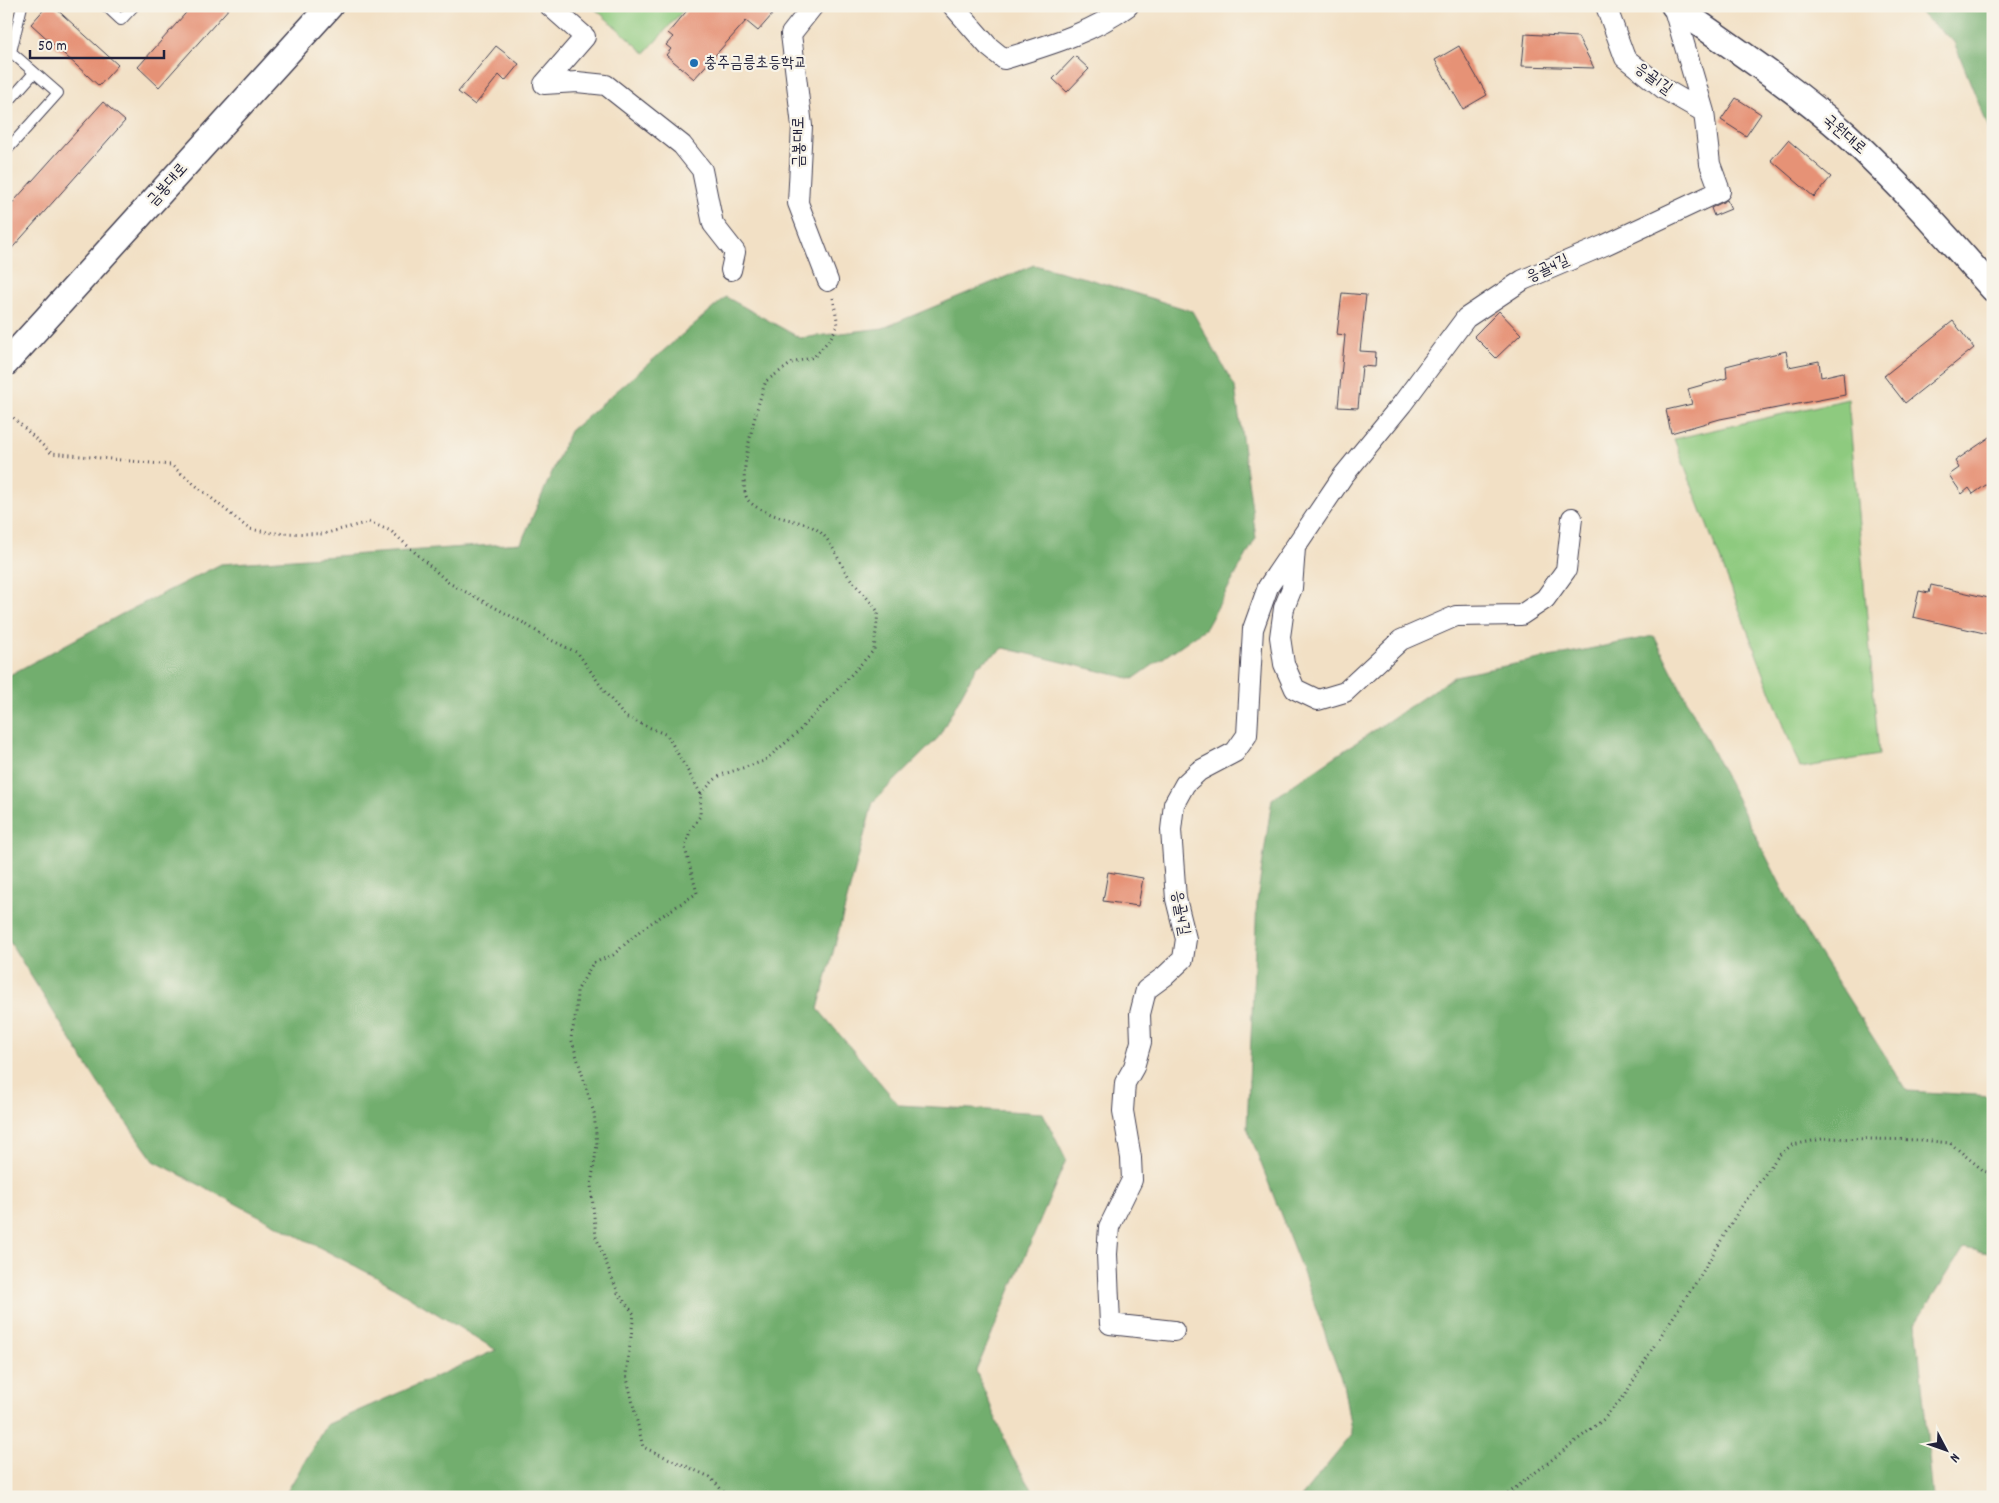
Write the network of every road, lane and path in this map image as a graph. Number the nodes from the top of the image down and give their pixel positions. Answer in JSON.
{"nodes":[{"id":1,"x":22,"y":6,"type":"edge"},
{"id":2,"x":106,"y":6,"type":"edge"},
{"id":3,"x":134,"y":6,"type":"edge"},
{"id":4,"x":550,"y":6,"type":"edge"},
{"id":5,"x":814,"y":6,"type":"edge"},
{"id":6,"x":953,"y":6,"type":"edge"},
{"id":7,"x":1128,"y":6,"type":"edge"},
{"id":8,"x":1606,"y":6,"type":"edge"},
{"id":9,"x":1674,"y":6,"type":"edge"},
{"id":10,"x":328,"y":7,"type":"edge"},
{"id":11,"x":9,"y":55,"type":"edge"},
{"id":12,"x":34,"y":72,"type":"junction"},
{"id":13,"x":10,"y":100,"type":"dead end"},
{"id":14,"x":1704,"y":112,"type":"junction"},
{"id":15,"x":6,"y":151,"type":"edge"},
{"id":16,"x":731,"y":270,"type":"dead end"},
{"id":17,"x":828,"y":281,"type":"joint"},
{"id":18,"x":1993,"y":289,"type":"edge"},
{"id":19,"x":6,"y":363,"type":"edge"},
{"id":20,"x":6,"y":410,"type":"edge"},
{"id":21,"x":1572,"y":518,"type":"dead end"},
{"id":22,"x":1295,"y":546,"type":"junction"},
{"id":23,"x":701,"y":794,"type":"junction"},
{"id":24,"x":1993,"y":1174,"type":"edge"},
{"id":25,"x":1174,"y":1331,"type":"dead end"},
{"id":26,"x":728,"y":1497,"type":"edge"},
{"id":27,"x":1504,"y":1497,"type":"edge"}],
"edges":[{"from":1,"to":11,"type":"lane"},
{"from":2,"to":3,"type":"lane"},
{"from":4,"to":16,"type":"street"},
{"from":5,"to":17,"type":"street","name":"금봉대로"},
{"from":6,"to":7,"type":"street"},
{"from":8,"to":14,"type":"street","name":"응골1길"},
{"from":9,"to":14,"type":"street","name":"응골4길"},
{"from":9,"to":18,"type":"street","name":"국원대로"},
{"from":10,"to":19,"type":"street","name":"금봉대로"},
{"from":11,"to":12,"type":"lane"},
{"from":12,"to":13,"type":"lane"},
{"from":12,"to":15,"type":"lane"},
{"from":14,"to":22,"type":"street","name":"응골4길"},
{"from":17,"to":23,"type":"path"},
{"from":20,"to":23,"type":"path"},
{"from":21,"to":22,"type":"street","name":"응골4길"},
{"from":22,"to":25,"type":"street","name":"응골4길"},
{"from":23,"to":26,"type":"path"},
{"from":24,"to":27,"type":"path"}]}
